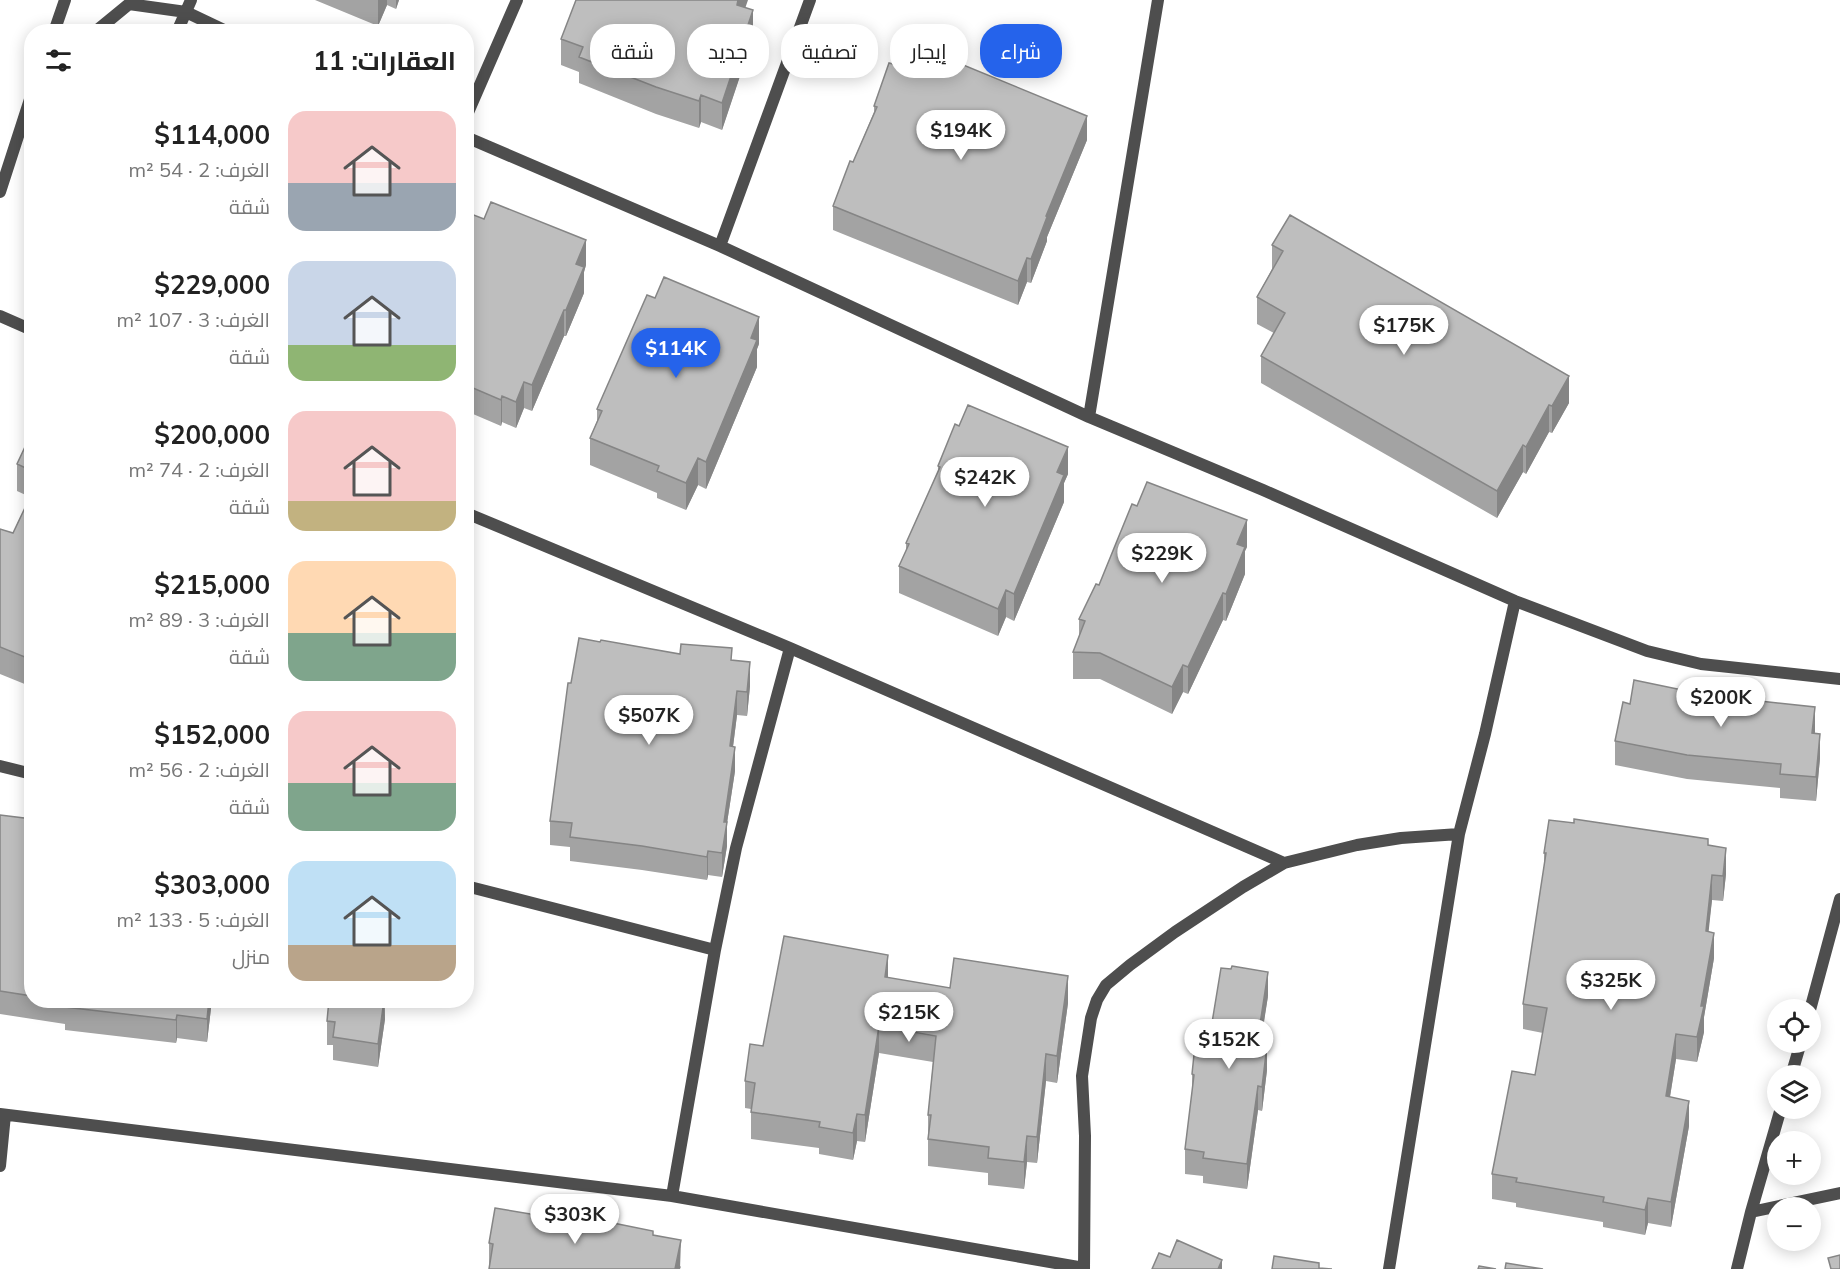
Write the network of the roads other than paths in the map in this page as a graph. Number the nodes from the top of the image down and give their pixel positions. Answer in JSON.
{"nodes":[{"id":1,"x":65,"y":0,"type":"edge"},
{"id":2,"x":191,"y":0,"type":"edge"},
{"id":3,"x":517,"y":0,"type":"edge"},
{"id":4,"x":810,"y":0,"type":"edge"},
{"id":5,"x":1158,"y":0,"type":"edge"},
{"id":6,"x":186,"y":12,"type":"junction"},
{"id":7,"x":57,"y":24,"type":"edge"},
{"id":8,"x":104,"y":24,"type":"edge"},
{"id":9,"x":181,"y":24,"type":"edge"},
{"id":10,"x":211,"y":24,"type":"edge"},
{"id":11,"x":474,"y":99,"type":"edge"},
{"id":12,"x":24,"y":118,"type":"edge"},
{"id":13,"x":474,"y":140,"type":"edge"},
{"id":14,"x":0,"y":192,"type":"edge"},
{"id":15,"x":720,"y":246,"type":"junction"},
{"id":16,"x":0,"y":316,"type":"edge"},
{"id":17,"x":24,"y":326,"type":"edge"},
{"id":18,"x":1089,"y":417,"type":"junction"},
{"id":19,"x":474,"y":516,"type":"edge"},
{"id":20,"x":1515,"y":601,"type":"junction"},
{"id":21,"x":790,"y":648,"type":"junction"},
{"id":22,"x":1840,"y":679,"type":"edge"},
{"id":23,"x":0,"y":766,"type":"edge"},
{"id":24,"x":24,"y":772,"type":"edge"},
{"id":25,"x":1459,"y":834,"type":"junction"},
{"id":26,"x":1284,"y":862,"type":"junction"},
{"id":27,"x":474,"y":888,"type":"edge"},
{"id":28,"x":1840,"y":899,"type":"edge"},
{"id":29,"x":715,"y":950,"type":"junction"},
{"id":30,"x":1813,"y":999,"type":"edge"},
{"id":31,"x":3,"y":1114,"type":"edge"},
{"id":32,"x":1778,"y":1119,"type":"edge"},
{"id":33,"x":0,"y":1166,"type":"edge"},
{"id":34,"x":1840,"y":1193,"type":"edge"},
{"id":35,"x":672,"y":1196,"type":"junction"},
{"id":36,"x":1750,"y":1212,"type":"junction"},
{"id":37,"x":1084,"y":1268,"type":"edge"},
{"id":38,"x":1389,"y":1269,"type":"edge"},
{"id":39,"x":1737,"y":1269,"type":"edge"}],
"edges":[{"from":1,"to":7,"type":"street"},
{"from":2,"to":6,"type":"street"},
{"from":3,"to":11,"type":"street"},
{"from":4,"to":15,"type":"street"},
{"from":5,"to":18,"type":"street"},
{"from":6,"to":8,"type":"street"},
{"from":6,"to":9,"type":"street"},
{"from":6,"to":10,"type":"street"},
{"from":12,"to":14,"type":"street"},
{"from":13,"to":15,"type":"street"},
{"from":15,"to":18,"type":"street"},
{"from":16,"to":17,"type":"street"},
{"from":18,"to":20,"type":"street"},
{"from":19,"to":21,"type":"street"},
{"from":20,"to":22,"type":"street"},
{"from":20,"to":25,"type":"street"},
{"from":21,"to":26,"type":"street"},
{"from":21,"to":29,"type":"street"},
{"from":23,"to":24,"type":"street"},
{"from":25,"to":26,"type":"street"},
{"from":25,"to":38,"type":"street"},
{"from":26,"to":37,"type":"street"},
{"from":27,"to":29,"type":"street"},
{"from":28,"to":30,"type":"street"},
{"from":29,"to":35,"type":"street"},
{"from":31,"to":33,"type":"street"},
{"from":31,"to":35,"type":"street"},
{"from":32,"to":36,"type":"street"},
{"from":34,"to":36,"type":"street"},
{"from":35,"to":37,"type":"street"},
{"from":36,"to":39,"type":"street"}]}
